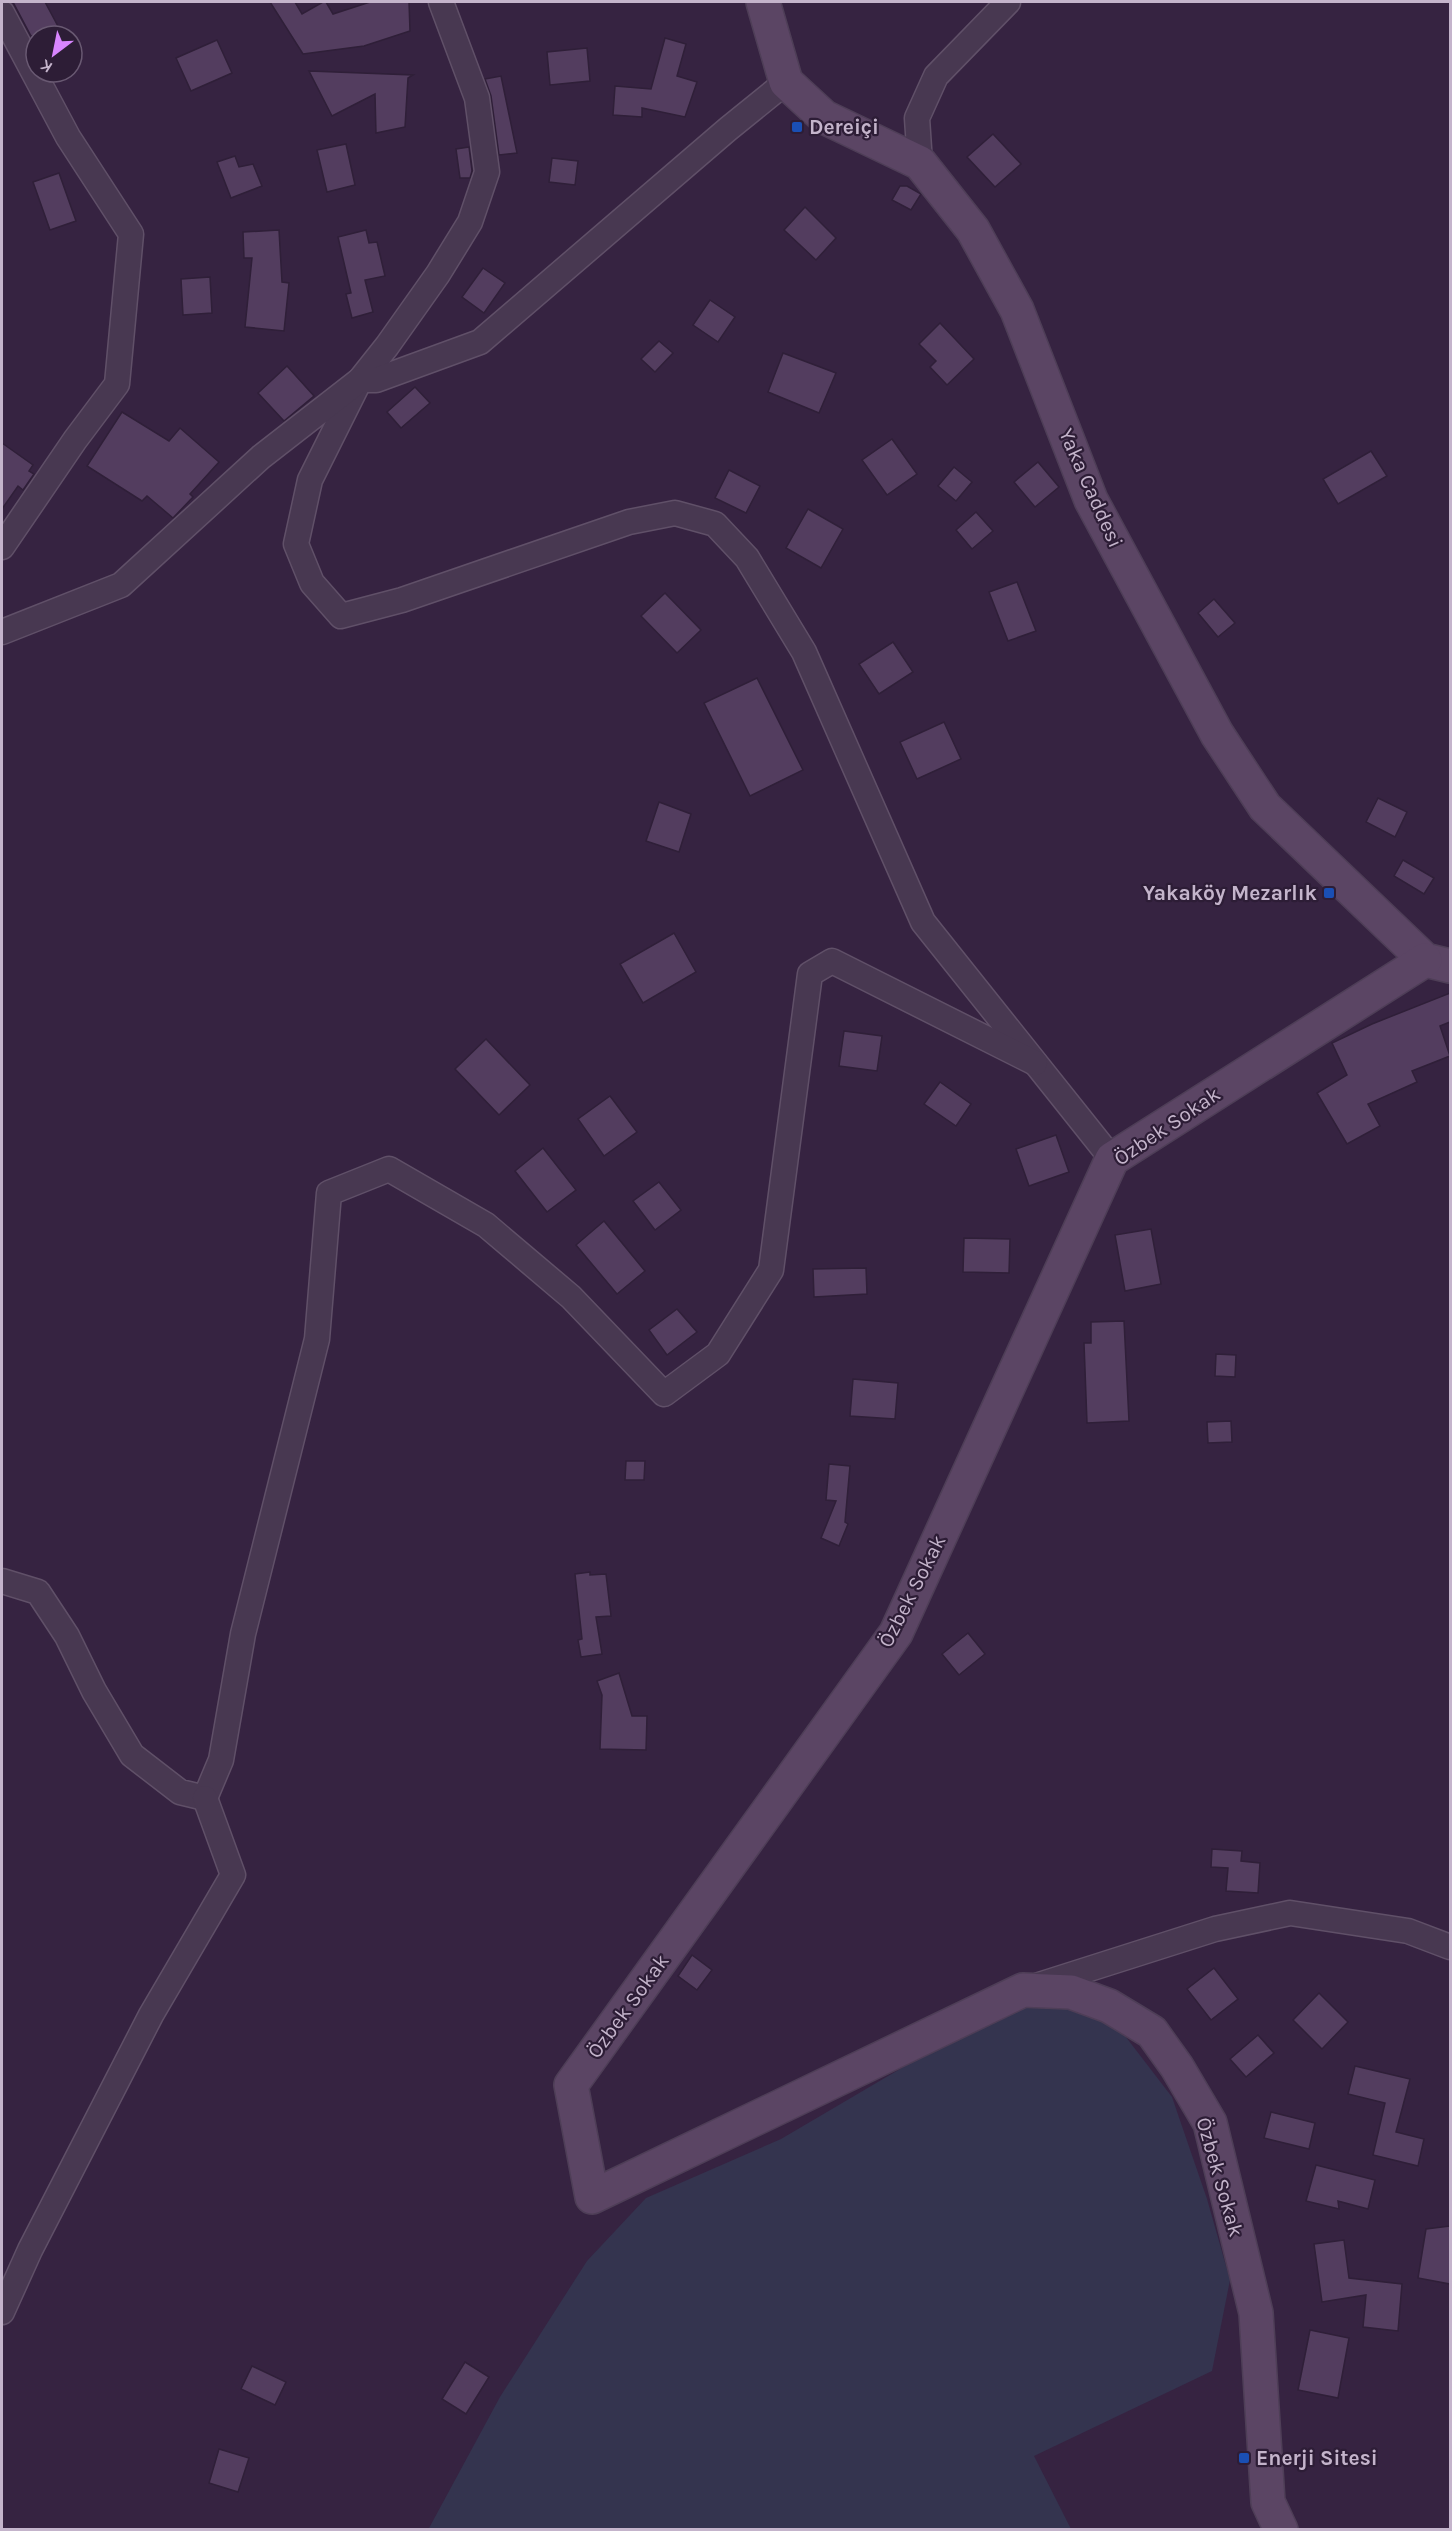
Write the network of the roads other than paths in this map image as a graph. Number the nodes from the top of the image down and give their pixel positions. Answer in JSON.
{"nodes":[{"id":1,"x":441,"y":2,"type":"edge"},
{"id":2,"x":763,"y":2,"type":"edge"},
{"id":3,"x":1005,"y":2,"type":"edge"},
{"id":4,"x":2,"y":13,"type":"edge"},
{"id":5,"x":786,"y":82,"type":"junction"},
{"id":6,"x":920,"y":163,"type":"junction"},
{"id":7,"x":360,"y":380,"type":"junction"},
{"id":8,"x":2,"y":547,"type":"edge"},
{"id":9,"x":2,"y":632,"type":"edge"},
{"id":10,"x":1438,"y":963,"type":"edge"},
{"id":11,"x":1035,"y":1064,"type":"junction"},
{"id":12,"x":1112,"y":1159,"type":"junction"},
{"id":13,"x":2,"y":1581,"type":"edge"},
{"id":14,"x":205,"y":1798,"type":"junction"},
{"id":15,"x":1450,"y":1947,"type":"edge"},
{"id":16,"x":1023,"y":1990,"type":"junction"},
{"id":17,"x":2,"y":2312,"type":"edge"},
{"id":18,"x":1281,"y":2529,"type":"edge"}],
"edges":[{"from":1,"to":7,"type":"street"},
{"from":2,"to":5,"type":"street"},
{"from":3,"to":6,"type":"street"},
{"from":4,"to":8,"type":"street"},
{"from":5,"to":6,"type":"street","name":"Yaka Caddesi"},
{"from":5,"to":7,"type":"street"},
{"from":6,"to":10,"type":"street","name":"Yaka Caddesi"},
{"from":7,"to":9,"type":"street"},
{"from":7,"to":11,"type":"street"},
{"from":10,"to":12,"type":"street","name":"Özbek Sokak"},
{"from":11,"to":12,"type":"street"},
{"from":11,"to":14,"type":"street"},
{"from":12,"to":16,"type":"street","name":"Özbek Sokak"},
{"from":13,"to":14,"type":"street"},
{"from":14,"to":17,"type":"street"},
{"from":15,"to":16,"type":"street"},
{"from":16,"to":18,"type":"street","name":"Özbek Sokak"}]}
